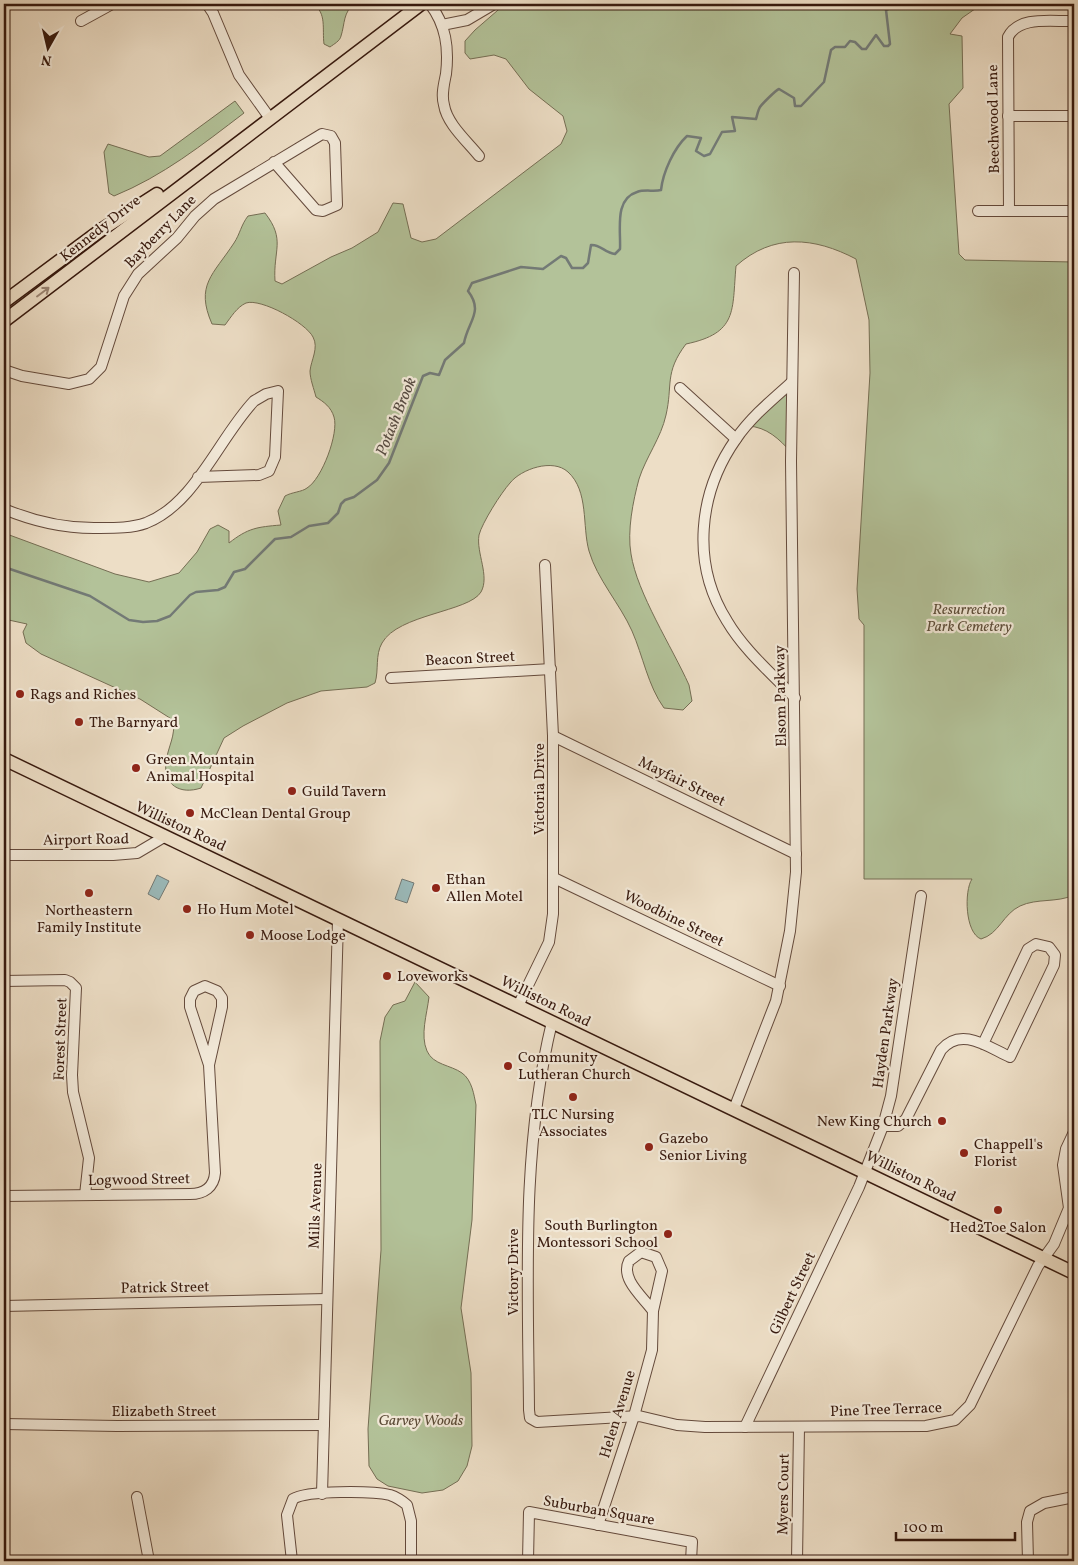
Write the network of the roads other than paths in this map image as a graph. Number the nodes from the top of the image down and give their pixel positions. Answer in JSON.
{"nodes":[{"id":1,"x":112,"y":4,"type":"edge"},
{"id":2,"x":207,"y":4,"type":"edge"},
{"id":3,"x":421,"y":4,"type":"edge"},
{"id":4,"x":430,"y":4,"type":"edge"},
{"id":5,"x":494,"y":4,"type":"edge"},
{"id":6,"x":81,"y":21,"type":"dead end"},
{"id":7,"x":1074,"y":22,"type":"edge"},
{"id":8,"x":442,"y":25,"type":"junction"},
{"id":9,"x":1008,"y":116,"type":"junction"},
{"id":10,"x":1074,"y":116,"type":"edge"},
{"id":11,"x":269,"y":117,"type":"junction"},
{"id":12,"x":479,"y":156,"type":"dead end"},
{"id":13,"x":214,"y":159,"type":"junction"},
{"id":14,"x":274,"y":162,"type":"junction"},
{"id":15,"x":1074,"y":210,"type":"edge"},
{"id":16,"x":978,"y":211,"type":"dead end"},
{"id":17,"x":1009,"y":211,"type":"junction"},
{"id":18,"x":794,"y":273,"type":"dead end"},
{"id":19,"x":4,"y":302,"type":"edge"},
{"id":20,"x":4,"y":321,"type":"edge"},
{"id":21,"x":4,"y":370,"type":"edge"},
{"id":22,"x":792,"y":382,"type":"junction"},
{"id":23,"x":680,"y":388,"type":"dead end"},
{"id":24,"x":736,"y":439,"type":"junction"},
{"id":25,"x":198,"y":477,"type":"junction"},
{"id":26,"x":4,"y":509,"type":"edge"},
{"id":27,"x":545,"y":565,"type":"dead end"},
{"id":28,"x":551,"y":669,"type":"junction"},
{"id":29,"x":391,"y":678,"type":"dead end"},
{"id":30,"x":795,"y":698,"type":"junction"},
{"id":31,"x":554,"y":736,"type":"junction"},
{"id":32,"x":4,"y":759,"type":"edge"},
{"id":33,"x":164,"y":837,"type":"junction"},
{"id":34,"x":796,"y":854,"type":"junction"},
{"id":35,"x":4,"y":855,"type":"edge"},
{"id":36,"x":554,"y":878,"type":"junction"},
{"id":37,"x":920,"y":896,"type":"dead end"},
{"id":38,"x":338,"y":920,"type":"junction"},
{"id":39,"x":4,"y":981,"type":"edge"},
{"id":40,"x":780,"y":986,"type":"junction"},
{"id":41,"x":518,"y":1006,"type":"junction"},
{"id":42,"x":552,"y":1022,"type":"junction"},
{"id":43,"x":983,"y":1044,"type":"junction"},
{"id":44,"x":209,"y":1065,"type":"junction"},
{"id":45,"x":734,"y":1109,"type":"junction"},
{"id":46,"x":883,"y":1126,"type":"junction"},
{"id":47,"x":1074,"y":1132,"type":"edge"},
{"id":48,"x":866,"y":1172,"type":"junction"},
{"id":49,"x":85,"y":1195,"type":"junction"},
{"id":50,"x":4,"y":1196,"type":"edge"},
{"id":51,"x":1044,"y":1258,"type":"junction"},
{"id":52,"x":1074,"y":1272,"type":"edge"},
{"id":53,"x":327,"y":1299,"type":"junction"},
{"id":54,"x":4,"y":1306,"type":"edge"},
{"id":55,"x":653,"y":1311,"type":"junction"},
{"id":56,"x":634,"y":1416,"type":"junction"},
{"id":57,"x":4,"y":1424,"type":"edge"},
{"id":58,"x":324,"y":1425,"type":"junction"},
{"id":59,"x":745,"y":1427,"type":"junction"},
{"id":60,"x":799,"y":1427,"type":"junction"},
{"id":61,"x":322,"y":1494,"type":"junction"},
{"id":62,"x":137,"y":1497,"type":"dead end"},
{"id":63,"x":1074,"y":1497,"type":"edge"},
{"id":64,"x":598,"y":1525,"type":"junction"},
{"id":65,"x":149,"y":1561,"type":"edge"},
{"id":66,"x":292,"y":1561,"type":"edge"},
{"id":67,"x":411,"y":1561,"type":"edge"},
{"id":68,"x":528,"y":1561,"type":"edge"},
{"id":69,"x":691,"y":1561,"type":"edge"},
{"id":70,"x":797,"y":1561,"type":"edge"},
{"id":71,"x":1028,"y":1561,"type":"edge"}],
"edges":[{"from":1,"to":6,"type":"street"},
{"from":2,"to":11,"type":"street"},
{"from":3,"to":11,"type":"main road","name":"Kennedy Drive"},
{"from":4,"to":8,"type":"street"},
{"from":5,"to":8,"type":"street"},
{"from":7,"to":9,"type":"street","name":"Beechwood Lane"},
{"from":8,"to":12,"type":"street"},
{"from":9,"to":10,"type":"street"},
{"from":9,"to":17,"type":"street","name":"Beechwood Lane"},
{"from":11,"to":13,"type":"main road","name":"Kennedy Drive"},
{"from":13,"to":19,"type":"main road","name":"Kennedy Drive"},
{"from":20,"to":13,"type":"main road","name":"Kennedy Drive","one_way":true},
{"from":14,"to":14,"type":"street","name":"Bayberry Lane"},
{"from":14,"to":21,"type":"street","name":"Bayberry Lane"},
{"from":15,"to":17,"type":"street"},
{"from":16,"to":17,"type":"street"},
{"from":18,"to":22,"type":"street","name":"Elsom Parkway"},
{"from":22,"to":24,"type":"street"},
{"from":22,"to":30,"type":"street","name":"Elsom Parkway"},
{"from":23,"to":24,"type":"street"},
{"from":24,"to":30,"type":"street"},
{"from":25,"to":25,"type":"street"},
{"from":25,"to":26,"type":"street"},
{"from":27,"to":28,"type":"street","name":"Victoria Drive"},
{"from":28,"to":29,"type":"street","name":"Beacon Street"},
{"from":28,"to":31,"type":"street","name":"Victoria Drive"},
{"from":30,"to":34,"type":"street","name":"Elsom Parkway"},
{"from":31,"to":34,"type":"street","name":"Mayfair Street"},
{"from":31,"to":36,"type":"street","name":"Victoria Drive"},
{"from":32,"to":33,"type":"main road","name":"Williston Road"},
{"from":33,"to":35,"type":"street","name":"Airport Road"},
{"from":33,"to":38,"type":"main road","name":"Williston Road"},
{"from":34,"to":40,"type":"street","name":"Elsom Parkway"},
{"from":36,"to":40,"type":"street","name":"Woodbine Street"},
{"from":36,"to":41,"type":"street","name":"Victoria Drive"},
{"from":37,"to":46,"type":"street","name":"Hayden Parkway"},
{"from":38,"to":41,"type":"main road","name":"Williston Road"},
{"from":38,"to":53,"type":"street","name":"Mills Avenue"},
{"from":39,"to":49,"type":"street","name":"Forest Street"},
{"from":40,"to":45,"type":"street","name":"Elsom Parkway"},
{"from":41,"to":42,"type":"main road","name":"Williston Road"},
{"from":42,"to":45,"type":"main road","name":"Williston Road"},
{"from":42,"to":56,"type":"street","name":"Victory Drive"},
{"from":43,"to":43,"type":"street"},
{"from":43,"to":46,"type":"street"},
{"from":44,"to":44,"type":"street","name":"Logwood Street"},
{"from":44,"to":49,"type":"street","name":"Logwood Street"},
{"from":45,"to":48,"type":"main road","name":"Williston Road"},
{"from":46,"to":48,"type":"street","name":"Hayden Parkway"},
{"from":47,"to":51,"type":"street","name":"Pine Tree Terrace"},
{"from":48,"to":51,"type":"main road","name":"Williston Road"},
{"from":48,"to":59,"type":"street","name":"Gilbert Street"},
{"from":49,"to":50,"type":"street","name":"Logwood Street"},
{"from":51,"to":52,"type":"main road","name":"Williston Road"},
{"from":51,"to":60,"type":"street","name":"Pine Tree Terrace"},
{"from":53,"to":54,"type":"street","name":"Patrick Street"},
{"from":53,"to":58,"type":"street","name":"Mills Avenue"},
{"from":55,"to":55,"type":"street","name":"Helen Avenue"},
{"from":55,"to":56,"type":"street","name":"Helen Avenue"},
{"from":56,"to":59,"type":"street","name":"Pine Tree Terrace"},
{"from":56,"to":64,"type":"street","name":"Helen Avenue"},
{"from":57,"to":58,"type":"street","name":"Elizabeth Street"},
{"from":58,"to":61,"type":"street","name":"Mills Avenue"},
{"from":59,"to":60,"type":"street","name":"Pine Tree Terrace"},
{"from":60,"to":70,"type":"street","name":"Myers Court"},
{"from":61,"to":66,"type":"street"},
{"from":61,"to":67,"type":"street"},
{"from":62,"to":65,"type":"street"},
{"from":63,"to":71,"type":"street"},
{"from":64,"to":68,"type":"street","name":"Suburban Square"},
{"from":64,"to":69,"type":"street","name":"Suburban Square"}]}
